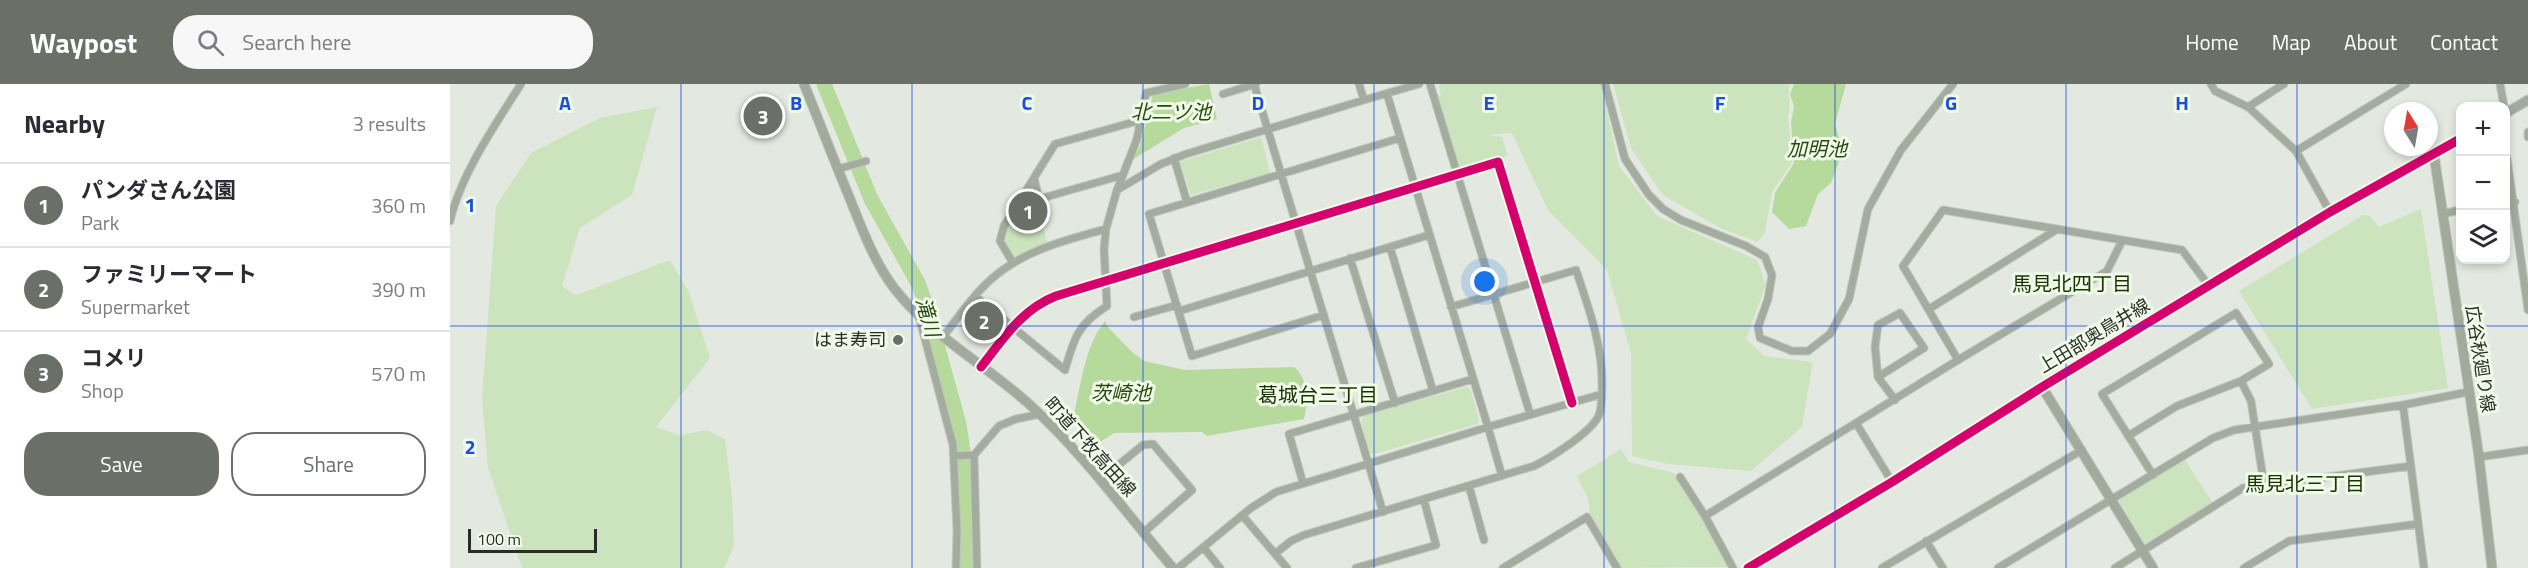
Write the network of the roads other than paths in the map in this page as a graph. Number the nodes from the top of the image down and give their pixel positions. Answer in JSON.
{"nodes":[{"id":1,"x":521,"y":84,"type":"edge"},
{"id":2,"x":804,"y":84,"type":"edge"},
{"id":3,"x":1185,"y":84,"type":"edge"},
{"id":4,"x":1255,"y":84,"type":"edge"},
{"id":5,"x":1359,"y":84,"type":"edge"},
{"id":6,"x":1419,"y":84,"type":"edge"},
{"id":7,"x":1430,"y":84,"type":"edge"},
{"id":8,"x":1605,"y":84,"type":"edge"},
{"id":9,"x":1953,"y":84,"type":"edge"},
{"id":10,"x":2211,"y":84,"type":"edge"},
{"id":11,"x":2284,"y":84,"type":"edge"},
{"id":12,"x":2406,"y":84,"type":"edge"},
{"id":13,"x":2500,"y":84,"type":"edge"},
{"id":14,"x":1223,"y":94,"type":"dead end"},
{"id":15,"x":1387,"y":94,"type":"junction"},
{"id":16,"x":1364,"y":100,"type":"junction"},
{"id":17,"x":2528,"y":100,"type":"edge"},
{"id":18,"x":2503,"y":102,"type":"edge"},
{"id":19,"x":2248,"y":107,"type":"junction"},
{"id":20,"x":2510,"y":110,"type":"edge"},
{"id":21,"x":1141,"y":120,"type":"junction"},
{"id":22,"x":1268,"y":129,"type":"junction"},
{"id":23,"x":2528,"y":132,"type":"edge"},
{"id":24,"x":2528,"y":137,"type":"edge"},
{"id":25,"x":1400,"y":138,"type":"junction"},
{"id":26,"x":2456,"y":141,"type":"edge"},
{"id":27,"x":2296,"y":151,"type":"junction"},
{"id":28,"x":2438,"y":153,"type":"edge"},
{"id":29,"x":2432,"y":156,"type":"edge"},
{"id":30,"x":2434,"y":156,"type":"edge"},
{"id":31,"x":1174,"y":158,"type":"junction"},
{"id":32,"x":866,"y":161,"type":"dead end"},
{"id":33,"x":842,"y":168,"type":"junction"},
{"id":34,"x":1281,"y":174,"type":"junction"},
{"id":35,"x":1458,"y":174,"type":"junction"},
{"id":36,"x":1123,"y":175,"type":"junction"},
{"id":37,"x":2510,"y":175,"type":"edge"},
{"id":38,"x":1034,"y":178,"type":"junction"},
{"id":39,"x":1415,"y":187,"type":"junction"},
{"id":40,"x":1117,"y":190,"type":"junction"},
{"id":41,"x":1187,"y":202,"type":"junction"},
{"id":42,"x":2510,"y":202,"type":"edge"},
{"id":43,"x":2515,"y":202,"type":"junction"},
{"id":44,"x":2456,"y":211,"type":"edge"},
{"id":45,"x":2330,"y":212,"type":"junction"},
{"id":46,"x":2442,"y":214,"type":"junction"},
{"id":47,"x":450,"y":221,"type":"edge"},
{"id":48,"x":1296,"y":223,"type":"junction"},
{"id":49,"x":1106,"y":230,"type":"junction"},
{"id":50,"x":2057,"y":230,"type":"junction"},
{"id":51,"x":1429,"y":235,"type":"junction"},
{"id":52,"x":2122,"y":241,"type":"junction"},
{"id":53,"x":1389,"y":247,"type":"junction"},
{"id":54,"x":1350,"y":258,"type":"junction"},
{"id":55,"x":1164,"y":262,"type":"junction"},
{"id":56,"x":1013,"y":263,"type":"junction"},
{"id":57,"x":1311,"y":270,"type":"junction"},
{"id":58,"x":1105,"y":280,"type":"junction"},
{"id":59,"x":1536,"y":282,"type":"junction"},
{"id":60,"x":2209,"y":286,"type":"junction"},
{"id":61,"x":1494,"y":294,"type":"junction"},
{"id":62,"x":975,"y":296,"type":"junction"},
{"id":63,"x":1451,"y":307,"type":"junction"},
{"id":64,"x":1178,"y":308,"type":"junction"},
{"id":65,"x":1929,"y":309,"type":"junction"},
{"id":66,"x":2528,"y":310,"type":"edge"},
{"id":67,"x":1324,"y":315,"type":"junction"},
{"id":68,"x":919,"y":316,"type":"junction"},
{"id":69,"x":1134,"y":317,"type":"dead end"},
{"id":70,"x":1012,"y":326,"type":"junction"},
{"id":71,"x":943,"y":337,"type":"junction"},
{"id":72,"x":1959,"y":360,"type":"junction"},
{"id":73,"x":981,"y":367,"type":"junction"},
{"id":74,"x":1878,"y":377,"type":"junction"},
{"id":75,"x":1473,"y":379,"type":"junction"},
{"id":76,"x":2241,"y":381,"type":"junction"},
{"id":77,"x":2042,"y":387,"type":"junction"},
{"id":78,"x":1433,"y":391,"type":"junction"},
{"id":79,"x":2468,"y":392,"type":"junction"},
{"id":80,"x":1602,"y":394,"type":"junction"},
{"id":81,"x":1895,"y":400,"type":"junction"},
{"id":82,"x":1572,"y":402,"type":"junction"},
{"id":83,"x":1395,"y":403,"type":"junction"},
{"id":84,"x":2403,"y":405,"type":"junction"},
{"id":85,"x":1040,"y":414,"type":"junction"},
{"id":86,"x":1530,"y":414,"type":"junction"},
{"id":87,"x":1354,"y":416,"type":"junction"},
{"id":88,"x":1856,"y":423,"type":"junction"},
{"id":89,"x":2256,"y":426,"type":"junction"},
{"id":90,"x":1488,"y":428,"type":"junction"},
{"id":91,"x":2128,"y":436,"type":"junction"},
{"id":92,"x":2082,"y":450,"type":"junction"},
{"id":93,"x":2528,"y":450,"type":"edge"},
{"id":94,"x":974,"y":455,"type":"junction"},
{"id":95,"x":954,"y":456,"type":"junction"},
{"id":96,"x":2479,"y":458,"type":"junction"},
{"id":97,"x":1369,"y":464,"type":"junction"},
{"id":98,"x":2411,"y":466,"type":"junction"},
{"id":99,"x":2153,"y":475,"type":"junction"},
{"id":100,"x":1502,"y":476,"type":"junction"},
{"id":101,"x":1680,"y":477,"type":"dead end"},
{"id":102,"x":1100,"y":480,"type":"junction"},
{"id":103,"x":1303,"y":483,"type":"junction"},
{"id":104,"x":1892,"y":483,"type":"junction"},
{"id":105,"x":2264,"y":484,"type":"junction"},
{"id":106,"x":1469,"y":486,"type":"junction"},
{"id":107,"x":1424,"y":500,"type":"junction"},
{"id":108,"x":2112,"y":500,"type":"junction"},
{"id":109,"x":1383,"y":512,"type":"junction"},
{"id":110,"x":1242,"y":515,"type":"junction"},
{"id":111,"x":1705,"y":516,"type":"junction"},
{"id":112,"x":2418,"y":524,"type":"junction"},
{"id":113,"x":1143,"y":533,"type":"junction"},
{"id":114,"x":1484,"y":540,"type":"dead end"},
{"id":115,"x":1926,"y":541,"type":"junction"},
{"id":116,"x":1204,"y":548,"type":"junction"},
{"id":117,"x":2142,"y":551,"type":"junction"},
{"id":118,"x":1275,"y":553,"type":"junction"},
{"id":119,"x":956,"y":568,"type":"edge"},
{"id":120,"x":977,"y":568,"type":"edge"},
{"id":121,"x":1173,"y":568,"type":"edge"},
{"id":122,"x":1179,"y":568,"type":"edge"},
{"id":123,"x":1220,"y":568,"type":"edge"},
{"id":124,"x":1287,"y":568,"type":"edge"},
{"id":125,"x":1356,"y":568,"type":"edge"},
{"id":126,"x":1503,"y":568,"type":"edge"},
{"id":127,"x":1617,"y":568,"type":"edge"},
{"id":128,"x":1733,"y":568,"type":"edge"},
{"id":129,"x":1748,"y":568,"type":"edge"},
{"id":130,"x":1882,"y":568,"type":"edge"},
{"id":131,"x":1943,"y":568,"type":"edge"},
{"id":132,"x":1998,"y":568,"type":"edge"},
{"id":133,"x":2115,"y":568,"type":"edge"},
{"id":134,"x":2153,"y":568,"type":"edge"},
{"id":135,"x":2244,"y":568,"type":"edge"},
{"id":136,"x":2424,"y":568,"type":"edge"},
{"id":137,"x":2492,"y":568,"type":"edge"}],
"edges":[{"from":1,"to":47,"type":"street"},
{"from":2,"to":33,"type":"street","name":"町道下牧高田線"},
{"from":3,"to":21,"type":"street"},
{"from":4,"to":14,"type":"street"},
{"from":4,"to":22,"type":"street"},
{"from":5,"to":16,"type":"street"},
{"from":6,"to":15,"type":"street"},
{"from":7,"to":35,"type":"street"},
{"from":8,"to":9,"type":"street"},
{"from":10,"to":19,"type":"street"},
{"from":11,"to":19,"type":"street"},
{"from":12,"to":27,"type":"street"},
{"from":13,"to":18,"type":"street"},
{"from":15,"to":16,"type":"street"},
{"from":15,"to":25,"type":"street"},
{"from":16,"to":22,"type":"street"},
{"from":17,"to":20,"type":"street"},
{"from":19,"to":27,"type":"street"},
{"from":21,"to":36,"type":"street"},
{"from":21,"to":38,"type":"street"},
{"from":22,"to":31,"type":"street"},
{"from":22,"to":34,"type":"street"},
{"from":23,"to":24,"type":"street"},
{"from":25,"to":34,"type":"street"},
{"from":25,"to":39,"type":"street"},
{"from":26,"to":28,"type":"street","name":"上田部奥鳥井線"},
{"from":27,"to":45,"type":"street"},
{"from":29,"to":45,"type":"street","name":"上田部奥鳥井線"},
{"from":30,"to":46,"type":"street","name":"広谷秋廻り線"},
{"from":31,"to":40,"type":"street"},
{"from":31,"to":41,"type":"street"},
{"from":32,"to":33,"type":"street"},
{"from":33,"to":68,"type":"street","name":"町道下牧高田線"},
{"from":34,"to":41,"type":"street"},
{"from":34,"to":48,"type":"street"},
{"from":35,"to":39,"type":"street"},
{"from":35,"to":59,"type":"street"},
{"from":35,"to":61,"type":"street"},
{"from":36,"to":38,"type":"street"},
{"from":36,"to":40,"type":"street"},
{"from":37,"to":43,"type":"street"},
{"from":38,"to":56,"type":"street"},
{"from":39,"to":48,"type":"street"},
{"from":39,"to":51,"type":"street"},
{"from":40,"to":49,"type":"street"},
{"from":41,"to":55,"type":"street"},
{"from":42,"to":43,"type":"street"},
{"from":43,"to":66,"type":"street"},
{"from":44,"to":46,"type":"street"},
{"from":45,"to":60,"type":"street","name":"上田部奥鳥井線"},
{"from":46,"to":79,"type":"street","name":"広谷秋廻り線"},
{"from":48,"to":55,"type":"street"},
{"from":48,"to":57,"type":"street"},
{"from":49,"to":56,"type":"street"},
{"from":49,"to":58,"type":"street"},
{"from":50,"to":52,"type":"street"},
{"from":50,"to":65,"type":"street"},
{"from":50,"to":65,"type":"street"},
{"from":51,"to":53,"type":"street"},
{"from":51,"to":63,"type":"street"},
{"from":52,"to":60,"type":"street"},
{"from":52,"to":72,"type":"street"},
{"from":53,"to":54,"type":"street"},
{"from":53,"to":78,"type":"street"},
{"from":54,"to":57,"type":"street"},
{"from":54,"to":83,"type":"street"},
{"from":55,"to":58,"type":"street"},
{"from":55,"to":64,"type":"street"},
{"from":56,"to":62,"type":"street"},
{"from":57,"to":64,"type":"street"},
{"from":57,"to":67,"type":"street"},
{"from":58,"to":70,"type":"street"},
{"from":58,"to":70,"type":"street"},
{"from":59,"to":61,"type":"street"},
{"from":59,"to":80,"type":"street"},
{"from":59,"to":82,"type":"street"},
{"from":60,"to":77,"type":"street","name":"上田部奥鳥井線"},
{"from":61,"to":63,"type":"street"},
{"from":61,"to":86,"type":"street"},
{"from":62,"to":70,"type":"street"},
{"from":62,"to":71,"type":"street"},
{"from":63,"to":75,"type":"street"},
{"from":64,"to":67,"type":"street"},
{"from":64,"to":69,"type":"street"},
{"from":65,"to":72,"type":"street"},
{"from":67,"to":87,"type":"street"},
{"from":68,"to":71,"type":"street","name":"町道下牧高田線"},
{"from":68,"to":95,"type":"street"},
{"from":70,"to":73,"type":"street"},
{"from":71,"to":73,"type":"street","name":"町道下牧高田線"},
{"from":72,"to":81,"type":"street"},
{"from":73,"to":85,"type":"street","name":"町道下牧高田線"},
{"from":74,"to":74,"type":"street"},
{"from":74,"to":81,"type":"street"},
{"from":75,"to":78,"type":"street"},
{"from":75,"to":90,"type":"street"},
{"from":76,"to":89,"type":"street"},
{"from":76,"to":91,"type":"street"},
{"from":76,"to":91,"type":"street"},
{"from":77,"to":92,"type":"street"},
{"from":77,"to":104,"type":"street","name":"上田部奥鳥井線"},
{"from":78,"to":83,"type":"street"},
{"from":79,"to":84,"type":"street"},
{"from":79,"to":96,"type":"street","name":"広谷秋廻り線"},
{"from":80,"to":82,"type":"street"},
{"from":80,"to":100,"type":"street"},
{"from":81,"to":88,"type":"street"},
{"from":82,"to":86,"type":"street"},
{"from":83,"to":87,"type":"street"},
{"from":84,"to":89,"type":"street"},
{"from":84,"to":98,"type":"street"},
{"from":85,"to":94,"type":"street"},
{"from":85,"to":102,"type":"street","name":"町道下牧高田線"},
{"from":86,"to":90,"type":"street"},
{"from":87,"to":97,"type":"street"},
{"from":87,"to":103,"type":"street"},
{"from":88,"to":104,"type":"street"},
{"from":88,"to":111,"type":"street"},
{"from":89,"to":99,"type":"street"},
{"from":89,"to":105,"type":"street"},
{"from":90,"to":97,"type":"street"},
{"from":90,"to":100,"type":"street"},
{"from":91,"to":99,"type":"street"},
{"from":92,"to":108,"type":"street"},
{"from":92,"to":115,"type":"street"},
{"from":93,"to":96,"type":"street"},
{"from":94,"to":95,"type":"street"},
{"from":94,"to":120,"type":"street"},
{"from":95,"to":119,"type":"street"},
{"from":96,"to":137,"type":"street","name":"広谷秋廻り線"},
{"from":97,"to":103,"type":"street"},
{"from":97,"to":109,"type":"street"},
{"from":98,"to":105,"type":"street"},
{"from":98,"to":112,"type":"street"},
{"from":99,"to":108,"type":"street"},
{"from":100,"to":106,"type":"street"},
{"from":101,"to":111,"type":"street"},
{"from":102,"to":113,"type":"street","name":"町道下牧高田線"},
{"from":102,"to":113,"type":"street"},
{"from":103,"to":110,"type":"street"},
{"from":104,"to":129,"type":"street","name":"上田部奥鳥井線"},
{"from":105,"to":117,"type":"street"},
{"from":106,"to":107,"type":"street"},
{"from":106,"to":114,"type":"street"},
{"from":107,"to":109,"type":"street"},
{"from":107,"to":125,"type":"street"},
{"from":108,"to":117,"type":"street"},
{"from":108,"to":132,"type":"street"},
{"from":109,"to":118,"type":"street"},
{"from":110,"to":116,"type":"street"},
{"from":110,"to":118,"type":"street"},
{"from":111,"to":128,"type":"street"},
{"from":112,"to":135,"type":"street"},
{"from":112,"to":136,"type":"street"},
{"from":113,"to":121,"type":"street","name":"町道下牧高田線"},
{"from":115,"to":130,"type":"street"},
{"from":115,"to":131,"type":"street"},
{"from":116,"to":122,"type":"street"},
{"from":116,"to":123,"type":"street"},
{"from":117,"to":133,"type":"street"},
{"from":117,"to":134,"type":"street"},
{"from":118,"to":124,"type":"street"},
{"from":126,"to":127,"type":"street"}]}
